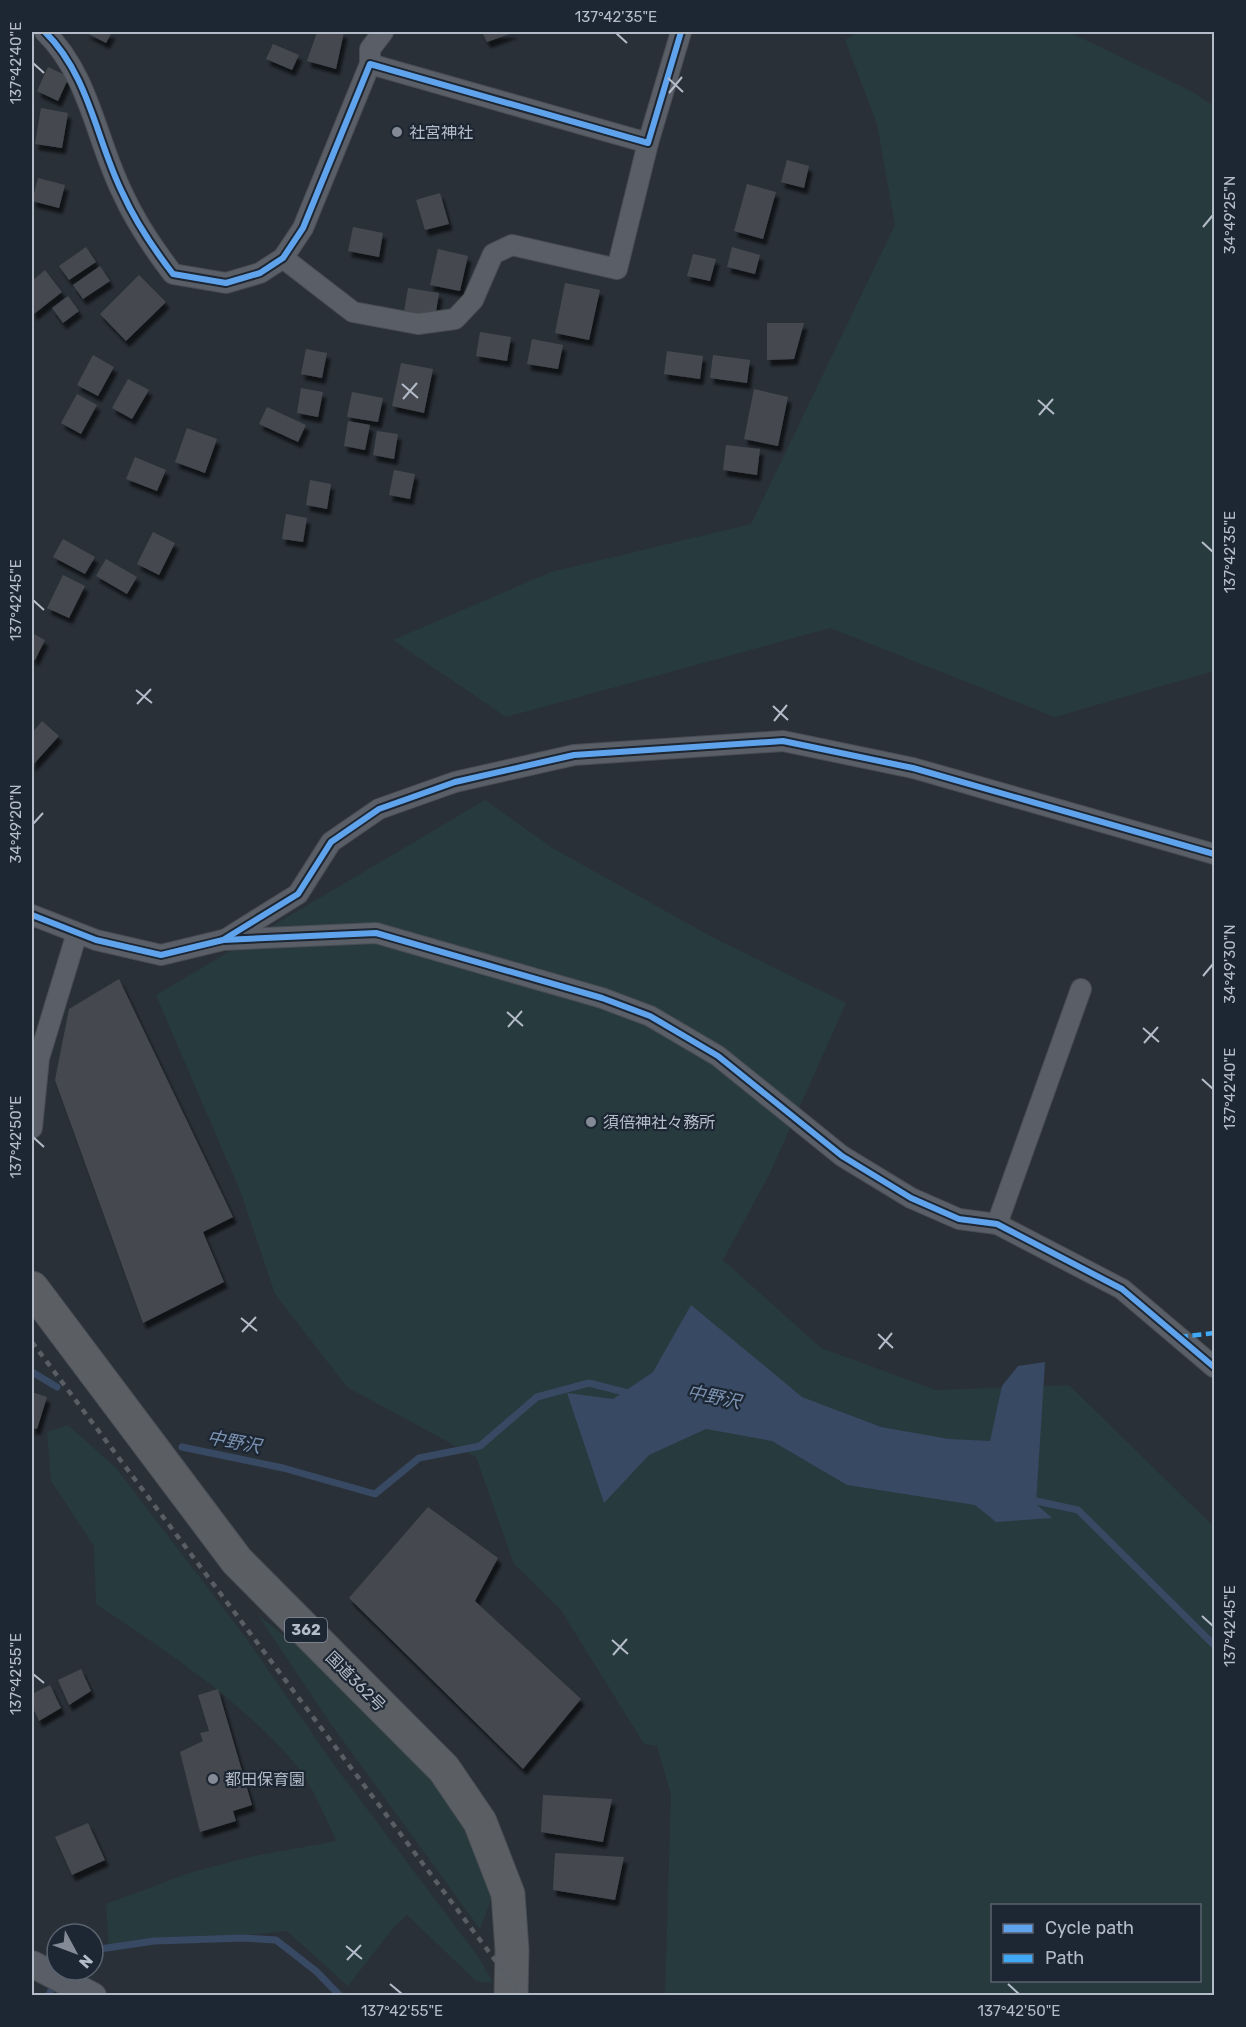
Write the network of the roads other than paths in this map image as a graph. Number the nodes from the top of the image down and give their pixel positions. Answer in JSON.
{"nodes":[{"id":1,"x":45,"y":32,"type":"edge"},
{"id":2,"x":383,"y":32,"type":"edge"},
{"id":3,"x":681,"y":32,"type":"edge"},
{"id":4,"x":370,"y":64,"type":"junction"},
{"id":5,"x":648,"y":142,"type":"junction"},
{"id":6,"x":283,"y":258,"type":"junction"},
{"id":7,"x":1215,"y":854,"type":"edge"},
{"id":8,"x":32,"y":915,"type":"edge"},
{"id":9,"x":77,"y":933,"type":"junction"},
{"id":10,"x":223,"y":940,"type":"junction"},
{"id":11,"x":1081,"y":989,"type":"dead end"},
{"id":12,"x":32,"y":1128,"type":"edge"},
{"id":13,"x":997,"y":1224,"type":"junction"},
{"id":14,"x":32,"y":1288,"type":"edge"},
{"id":15,"x":1215,"y":1367,"type":"edge"},
{"id":16,"x":32,"y":1964,"type":"edge"},
{"id":17,"x":93,"y":1995,"type":"edge"},
{"id":18,"x":512,"y":1995,"type":"edge"}],
"edges":[{"from":1,"to":6,"type":"street"},
{"from":2,"to":4,"type":"street"},
{"from":3,"to":5,"type":"street"},
{"from":4,"to":5,"type":"street"},
{"from":4,"to":6,"type":"street"},
{"from":5,"to":6,"type":"street"},
{"from":7,"to":10,"type":"street"},
{"from":8,"to":9,"type":"street"},
{"from":9,"to":10,"type":"street"},
{"from":9,"to":12,"type":"street"},
{"from":10,"to":13,"type":"street"},
{"from":11,"to":13,"type":"street"},
{"from":13,"to":15,"type":"street"},
{"from":14,"to":18,"type":"highway","name":"国道362号","number":"362"},
{"from":16,"to":17,"type":"street"}]}
